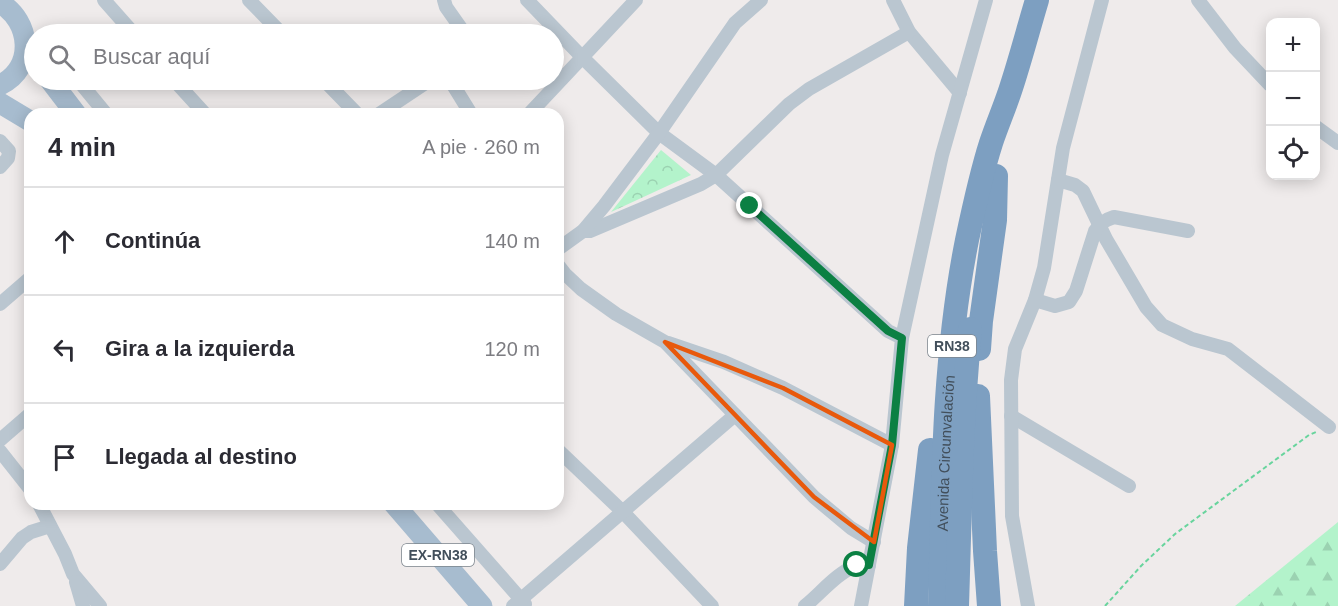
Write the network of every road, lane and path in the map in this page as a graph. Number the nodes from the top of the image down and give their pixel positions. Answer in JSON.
{"nodes":[{"id":1,"x":104,"y":0,"type":"edge"},
{"id":2,"x":249,"y":0,"type":"edge"},
{"id":3,"x":444,"y":0,"type":"edge"},
{"id":4,"x":527,"y":0,"type":"edge"},
{"id":5,"x":636,"y":0,"type":"edge"},
{"id":6,"x":761,"y":0,"type":"edge"},
{"id":7,"x":893,"y":0,"type":"edge"},
{"id":8,"x":987,"y":0,"type":"edge"},
{"id":9,"x":1037,"y":0,"type":"edge"},
{"id":10,"x":1102,"y":0,"type":"edge"},
{"id":11,"x":1198,"y":0,"type":"edge"},
{"id":12,"x":6,"y":3,"type":"edge"},
{"id":13,"x":125,"y":24,"type":"edge"},
{"id":14,"x":272,"y":24,"type":"edge"},
{"id":15,"x":458,"y":24,"type":"edge"},
{"id":16,"x":550,"y":24,"type":"edge"},
{"id":17,"x":24,"y":31,"type":"edge"},
{"id":18,"x":909,"y":32,"type":"junction"},
{"id":19,"x":564,"y":38,"type":"edge"},
{"id":20,"x":24,"y":57,"type":"edge"},
{"id":21,"x":582,"y":57,"type":"junction"},
{"id":22,"x":564,"y":76,"type":"edge"},
{"id":23,"x":1266,"y":81,"type":"edge"},
{"id":24,"x":0,"y":85,"type":"edge"},
{"id":25,"x":58,"y":90,"type":"edge"},
{"id":26,"x":86,"y":90,"type":"edge"},
{"id":27,"x":183,"y":90,"type":"edge"},
{"id":28,"x":334,"y":90,"type":"edge"},
{"id":29,"x":415,"y":90,"type":"edge"},
{"id":30,"x":456,"y":90,"type":"edge"},
{"id":31,"x":551,"y":90,"type":"edge"},
{"id":32,"x":960,"y":93,"type":"junction"},
{"id":33,"x":1010,"y":93,"type":"junction"},
{"id":34,"x":0,"y":103,"type":"edge"},
{"id":35,"x":71,"y":108,"type":"edge"},
{"id":36,"x":101,"y":108,"type":"edge"},
{"id":37,"x":200,"y":108,"type":"edge"},
{"id":38,"x":351,"y":108,"type":"edge"},
{"id":39,"x":389,"y":108,"type":"edge"},
{"id":40,"x":467,"y":108,"type":"edge"},
{"id":41,"x":535,"y":108,"type":"edge"},
{"id":42,"x":24,"y":117,"type":"edge"},
{"id":43,"x":1320,"y":130,"type":"edge"},
{"id":44,"x":659,"y":133,"type":"junction"},
{"id":45,"x":0,"y":141,"type":"edge"},
{"id":46,"x":1338,"y":143,"type":"edge"},
{"id":47,"x":0,"y":167,"type":"edge"},
{"id":48,"x":716,"y":175,"type":"junction"},
{"id":49,"x":996,"y":176,"type":"junction"},
{"id":50,"x":1058,"y":180,"type":"junction"},
{"id":51,"x":1099,"y":224,"type":"junction"},
{"id":52,"x":583,"y":231,"type":"junction"},
{"id":53,"x":1188,"y":231,"type":"dead end"},
{"id":54,"x":967,"y":241,"type":"junction"},
{"id":55,"x":564,"y":245,"type":"edge"},
{"id":56,"x":564,"y":273,"type":"edge"},
{"id":57,"x":24,"y":283,"type":"edge"},
{"id":58,"x":1035,"y":300,"type":"junction"},
{"id":59,"x":0,"y":303,"type":"edge"},
{"id":60,"x":902,"y":338,"type":"junction"},
{"id":61,"x":665,"y":342,"type":"junction"},
{"id":62,"x":735,"y":416,"type":"junction"},
{"id":63,"x":1011,"y":416,"type":"junction"},
{"id":64,"x":24,"y":419,"type":"edge"},
{"id":65,"x":1329,"y":426,"type":"joint"},
{"id":66,"x":0,"y":440,"type":"edge"},
{"id":67,"x":892,"y":445,"type":"junction"},
{"id":68,"x":0,"y":451,"type":"edge"},
{"id":69,"x":564,"y":456,"type":"edge"},
{"id":70,"x":24,"y":481,"type":"edge"},
{"id":71,"x":1129,"y":486,"type":"dead end"},
{"id":72,"x":42,"y":510,"type":"edge"},
{"id":73,"x":382,"y":510,"type":"edge"},
{"id":74,"x":399,"y":510,"type":"edge"},
{"id":75,"x":441,"y":510,"type":"edge"},
{"id":76,"x":623,"y":512,"type":"junction"},
{"id":77,"x":50,"y":526,"type":"junction"},
{"id":78,"x":874,"y":542,"type":"junction"},
{"id":79,"x":0,"y":564,"type":"edge"},
{"id":80,"x":869,"y":565,"type":"junction"},
{"id":81,"x":73,"y":574,"type":"junction"},
{"id":82,"x":520,"y":604,"type":"edge"},
{"id":83,"x":83,"y":606,"type":"edge"},
{"id":84,"x":100,"y":606,"type":"edge"},
{"id":85,"x":465,"y":606,"type":"edge"},
{"id":86,"x":482,"y":606,"type":"edge"},
{"id":87,"x":712,"y":606,"type":"edge"},
{"id":88,"x":806,"y":606,"type":"edge"},
{"id":89,"x":861,"y":606,"type":"edge"},
{"id":90,"x":916,"y":606,"type":"edge"},
{"id":91,"x":940,"y":606,"type":"edge"},
{"id":92,"x":957,"y":606,"type":"edge"},
{"id":93,"x":989,"y":606,"type":"edge"},
{"id":94,"x":1028,"y":606,"type":"edge"},
{"id":95,"x":1105,"y":606,"type":"edge"}],
"edges":[{"from":1,"to":13,"type":"street"},
{"from":2,"to":14,"type":"street"},
{"from":3,"to":15,"type":"street"},
{"from":4,"to":16,"type":"street"},
{"from":5,"to":21,"type":"street"},
{"from":6,"to":44,"type":"street"},
{"from":7,"to":18,"type":"street"},
{"from":8,"to":32,"type":"street"},
{"from":9,"to":33,"type":"highway","name":"Avenida Circunvalación","number":"RN38"},
{"from":10,"to":50,"type":"street"},
{"from":11,"to":23,"type":"street"},
{"from":12,"to":17,"type":"main road"},
{"from":18,"to":32,"type":"street"},
{"from":18,"to":48,"type":"street"},
{"from":19,"to":21,"type":"street"},
{"from":20,"to":24,"type":"main road"},
{"from":21,"to":22,"type":"street"},
{"from":21,"to":44,"type":"street"},
{"from":25,"to":35,"type":"main road"},
{"from":26,"to":36,"type":"street"},
{"from":27,"to":37,"type":"street"},
{"from":28,"to":38,"type":"street"},
{"from":29,"to":39,"type":"street"},
{"from":30,"to":40,"type":"street"},
{"from":31,"to":41,"type":"street"},
{"from":32,"to":60,"type":"street"},
{"from":33,"to":49,"type":"highway","name":"Avenida Circunvalación","number":"RN38"},
{"from":33,"to":54,"type":"highway","name":"Avenida Circunvalación","number":"RN38"},
{"from":34,"to":42,"type":"main road"},
{"from":43,"to":46,"type":"street"},
{"from":44,"to":48,"type":"street"},
{"from":44,"to":52,"type":"street"},
{"from":45,"to":47,"type":"street"},
{"from":48,"to":52,"type":"street"},
{"from":48,"to":60,"type":"street"},
{"from":49,"to":92,"type":"highway","name":"Avenida Circunvalación","number":"RN38"},
{"from":49,"to":93,"type":"highway"},
{"from":50,"to":51,"type":"street"},
{"from":50,"to":58,"type":"street"},
{"from":51,"to":53,"type":"street"},
{"from":51,"to":58,"type":"street"},
{"from":51,"to":65,"type":"street"},
{"from":52,"to":55,"type":"street"},
{"from":54,"to":90,"type":"highway"},
{"from":54,"to":91,"type":"highway","name":"Avenida Circunvalación","number":"RN38"},
{"from":56,"to":61,"type":"street"},
{"from":57,"to":59,"type":"street"},
{"from":58,"to":63,"type":"street"},
{"from":60,"to":67,"type":"street"},
{"from":61,"to":62,"type":"street"},
{"from":61,"to":67,"type":"street"},
{"from":62,"to":76,"type":"street"},
{"from":62,"to":78,"type":"street"},
{"from":63,"to":71,"type":"street"},
{"from":63,"to":94,"type":"street"},
{"from":64,"to":66,"type":"street"},
{"from":65,"to":95,"type":"path"},
{"from":67,"to":78,"type":"street"},
{"from":68,"to":70,"type":"street"},
{"from":69,"to":76,"type":"street"},
{"from":72,"to":77,"type":"street"},
{"from":73,"to":85,"type":"main road","number":"EX-RN38"},
{"from":74,"to":86,"type":"main road","number":"EX-RN38"},
{"from":75,"to":82,"type":"street"},
{"from":76,"to":82,"type":"street"},
{"from":76,"to":87,"type":"street"},
{"from":77,"to":79,"type":"street"},
{"from":77,"to":81,"type":"street"},
{"from":78,"to":80,"type":"street"},
{"from":80,"to":88,"type":"street"},
{"from":80,"to":89,"type":"street"},
{"from":81,"to":83,"type":"street"},
{"from":81,"to":84,"type":"street"}]}
